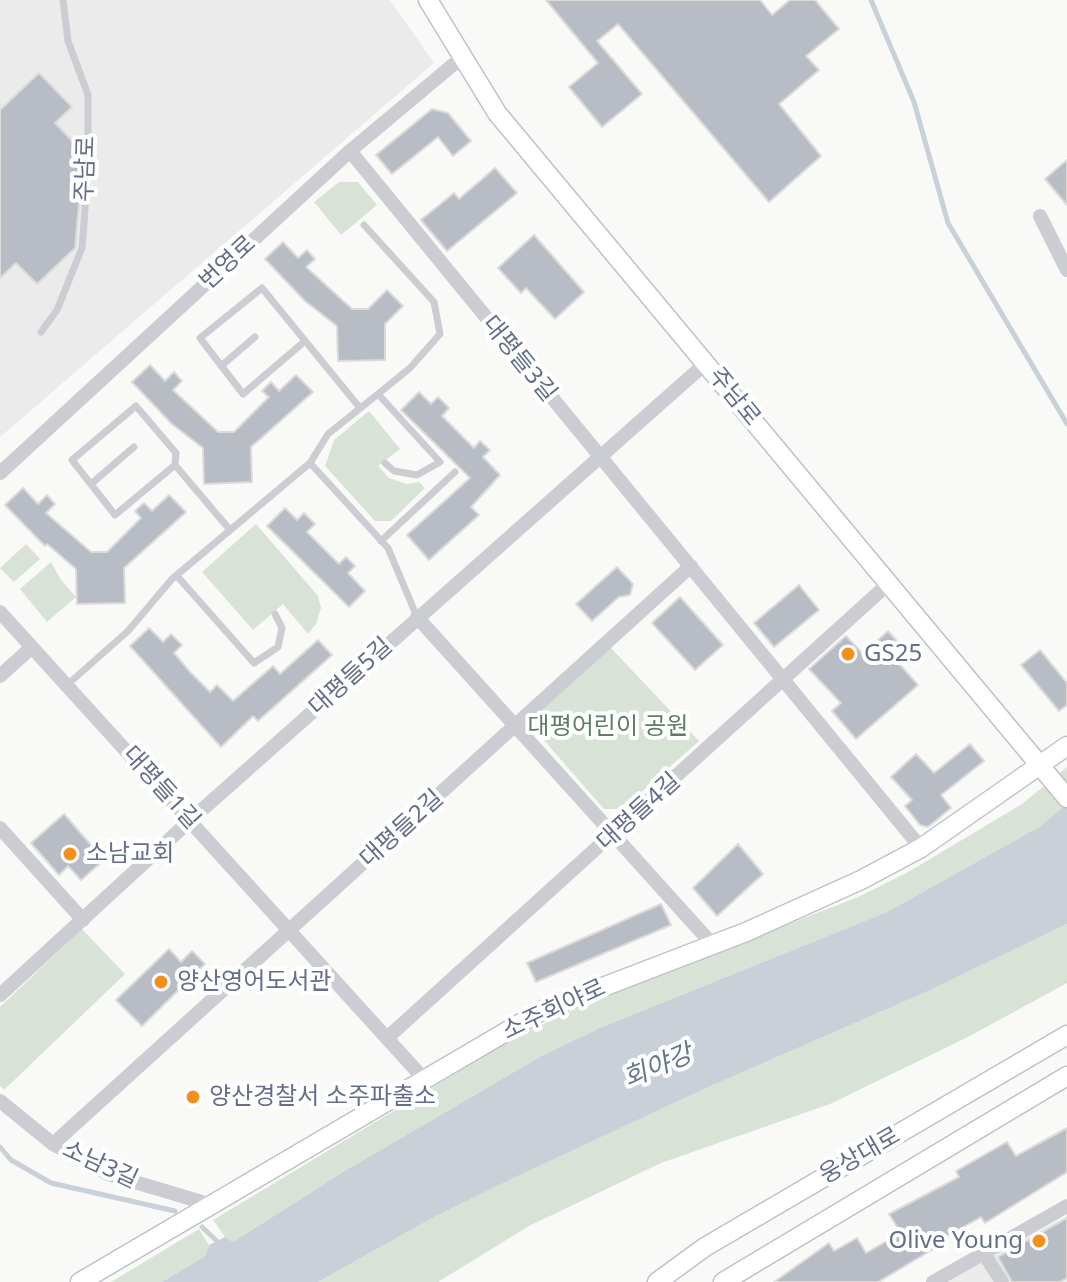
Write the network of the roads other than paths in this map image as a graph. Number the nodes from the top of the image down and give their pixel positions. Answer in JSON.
{"nodes":[{"id":1,"x":63,"y":0,"type":"edge"},
{"id":2,"x":428,"y":0,"type":"edge"},
{"id":3,"x":461,"y":58,"type":"junction"},
{"id":4,"x":350,"y":151,"type":"junction"},
{"id":5,"x":1040,"y":216,"type":"dead end"},
{"id":6,"x":364,"y":225,"type":"dead end"},
{"id":7,"x":1067,"y":270,"type":"edge"},
{"id":8,"x":41,"y":332,"type":"dead end"},
{"id":9,"x":255,"y":337,"type":"dead end"},
{"id":10,"x":305,"y":341,"type":"junction"},
{"id":11,"x":706,"y":363,"type":"junction"},
{"id":12,"x":221,"y":366,"type":"junction"},
{"id":13,"x":378,"y":394,"type":"junction"},
{"id":14,"x":360,"y":408,"type":"junction"},
{"id":15,"x":134,"y":447,"type":"dead end"},
{"id":16,"x":599,"y":458,"type":"junction"},
{"id":17,"x":310,"y":463,"type":"junction"},
{"id":18,"x":385,"y":463,"type":"dead end"},
{"id":19,"x":175,"y":465,"type":"junction"},
{"id":20,"x":455,"y":472,"type":"dead end"},
{"id":21,"x":0,"y":473,"type":"edge"},
{"id":22,"x":91,"y":484,"type":"junction"},
{"id":23,"x":230,"y":530,"type":"junction"},
{"id":24,"x":381,"y":541,"type":"junction"},
{"id":25,"x":691,"y":566,"type":"junction"},
{"id":26,"x":177,"y":576,"type":"junction"},
{"id":27,"x":888,"y":584,"type":"junction"},
{"id":28,"x":0,"y":612,"type":"edge"},
{"id":29,"x":275,"y":614,"type":"dead end"},
{"id":30,"x":417,"y":617,"type":"junction"},
{"id":31,"x":32,"y":647,"type":"junction"},
{"id":32,"x":0,"y":676,"type":"edge"},
{"id":33,"x":786,"y":680,"type":"junction"},
{"id":34,"x":67,"y":685,"type":"junction"},
{"id":35,"x":516,"y":727,"type":"junction"},
{"id":36,"x":1067,"y":746,"type":"edge"},
{"id":37,"x":1041,"y":767,"type":"junction"},
{"id":38,"x":1061,"y":791,"type":"edge"},
{"id":39,"x":191,"y":820,"type":"junction"},
{"id":40,"x":0,"y":828,"type":"edge"},
{"id":41,"x":614,"y":835,"type":"junction"},
{"id":42,"x":921,"y":848,"type":"junction"},
{"id":43,"x":83,"y":920,"type":"junction"},
{"id":44,"x":288,"y":930,"type":"junction"},
{"id":45,"x":712,"y":944,"type":"junction"},
{"id":46,"x":0,"y":995,"type":"edge"},
{"id":47,"x":1067,"y":1035,"type":"edge"},
{"id":48,"x":387,"y":1038,"type":"junction"},
{"id":49,"x":1067,"y":1076,"type":"edge"},
{"id":50,"x":423,"y":1078,"type":"junction"},
{"id":51,"x":0,"y":1101,"type":"edge"},
{"id":52,"x":53,"y":1144,"type":"junction"},
{"id":53,"x":212,"y":1205,"type":"junction"},
{"id":54,"x":1067,"y":1206,"type":"edge"},
{"id":55,"x":983,"y":1252,"type":"junction"},
{"id":56,"x":80,"y":1282,"type":"edge"},
{"id":57,"x":657,"y":1282,"type":"edge"},
{"id":58,"x":723,"y":1282,"type":"edge"},
{"id":59,"x":933,"y":1282,"type":"edge"},
{"id":60,"x":1002,"y":1282,"type":"edge"}],
"edges":[{"from":1,"to":8,"type":"lane","name":"주남로"},
{"from":2,"to":3,"type":"main road","name":"주남로"},
{"from":3,"to":4,"type":"street","name":"번영로"},
{"from":3,"to":11,"type":"main road","name":"주남로"},
{"from":4,"to":16,"type":"street","name":"대평들3길"},
{"from":4,"to":21,"type":"street","name":"번영로"},
{"from":5,"to":7,"type":"street"},
{"from":6,"to":13,"type":"lane"},
{"from":9,"to":12,"type":"lane"},
{"from":10,"to":12,"type":"lane"},
{"from":10,"to":12,"type":"lane"},
{"from":10,"to":14,"type":"lane"},
{"from":11,"to":16,"type":"street","name":"대평들5길"},
{"from":11,"to":27,"type":"main road","name":"주남로"},
{"from":13,"to":14,"type":"lane"},
{"from":13,"to":18,"type":"lane"},
{"from":14,"to":17,"type":"lane"},
{"from":15,"to":22,"type":"lane"},
{"from":16,"to":25,"type":"street","name":"대평들3길"},
{"from":16,"to":30,"type":"street","name":"대평들5길"},
{"from":17,"to":23,"type":"lane"},
{"from":17,"to":24,"type":"lane"},
{"from":19,"to":22,"type":"lane"},
{"from":19,"to":22,"type":"lane"},
{"from":19,"to":23,"type":"lane"},
{"from":20,"to":24,"type":"lane"},
{"from":23,"to":26,"type":"lane"},
{"from":24,"to":30,"type":"lane"},
{"from":25,"to":33,"type":"street","name":"대평들3길"},
{"from":25,"to":35,"type":"street"},
{"from":26,"to":29,"type":"lane"},
{"from":26,"to":34,"type":"lane"},
{"from":27,"to":33,"type":"street","name":"대평들4길"},
{"from":27,"to":37,"type":"main road","name":"주남로"},
{"from":28,"to":31,"type":"street","name":"대평들1길"},
{"from":30,"to":35,"type":"street"},
{"from":30,"to":39,"type":"street","name":"대평들5길"},
{"from":31,"to":32,"type":"street"},
{"from":31,"to":34,"type":"street","name":"대평들1길"},
{"from":33,"to":41,"type":"street","name":"대평들4길"},
{"from":33,"to":42,"type":"street","name":"대평들3길"},
{"from":34,"to":39,"type":"street","name":"대평들1길"},
{"from":35,"to":41,"type":"street"},
{"from":35,"to":44,"type":"street","name":"대평들2길"},
{"from":36,"to":37,"type":"main road","name":"소주회야로"},
{"from":37,"to":38,"type":"main road","name":"주남로"},
{"from":37,"to":42,"type":"main road","name":"소주회야로"},
{"from":39,"to":43,"type":"street","name":"대평들5길"},
{"from":39,"to":44,"type":"street","name":"대평들1길"},
{"from":40,"to":43,"type":"street"},
{"from":41,"to":45,"type":"street"},
{"from":41,"to":48,"type":"street","name":"대평들4길"},
{"from":42,"to":45,"type":"main road","name":"소주회야로"},
{"from":43,"to":46,"type":"street","name":"대평들5길"},
{"from":44,"to":48,"type":"street","name":"대평들1길"},
{"from":44,"to":52,"type":"street"},
{"from":45,"to":50,"type":"main road","name":"소주회야로"},
{"from":47,"to":57,"type":"main road","name":"웅상대로"},
{"from":48,"to":50,"type":"street","name":"대평들1길"},
{"from":49,"to":58,"type":"main road","name":"웅상대로"},
{"from":50,"to":53,"type":"main road","name":"소주회야로"},
{"from":51,"to":52,"type":"street","name":"소남3길"},
{"from":52,"to":53,"type":"street","name":"소남3길"},
{"from":53,"to":56,"type":"main road","name":"소주회야로"},
{"from":54,"to":55,"type":"street"},
{"from":55,"to":59,"type":"street"},
{"from":55,"to":60,"type":"street"}]}
